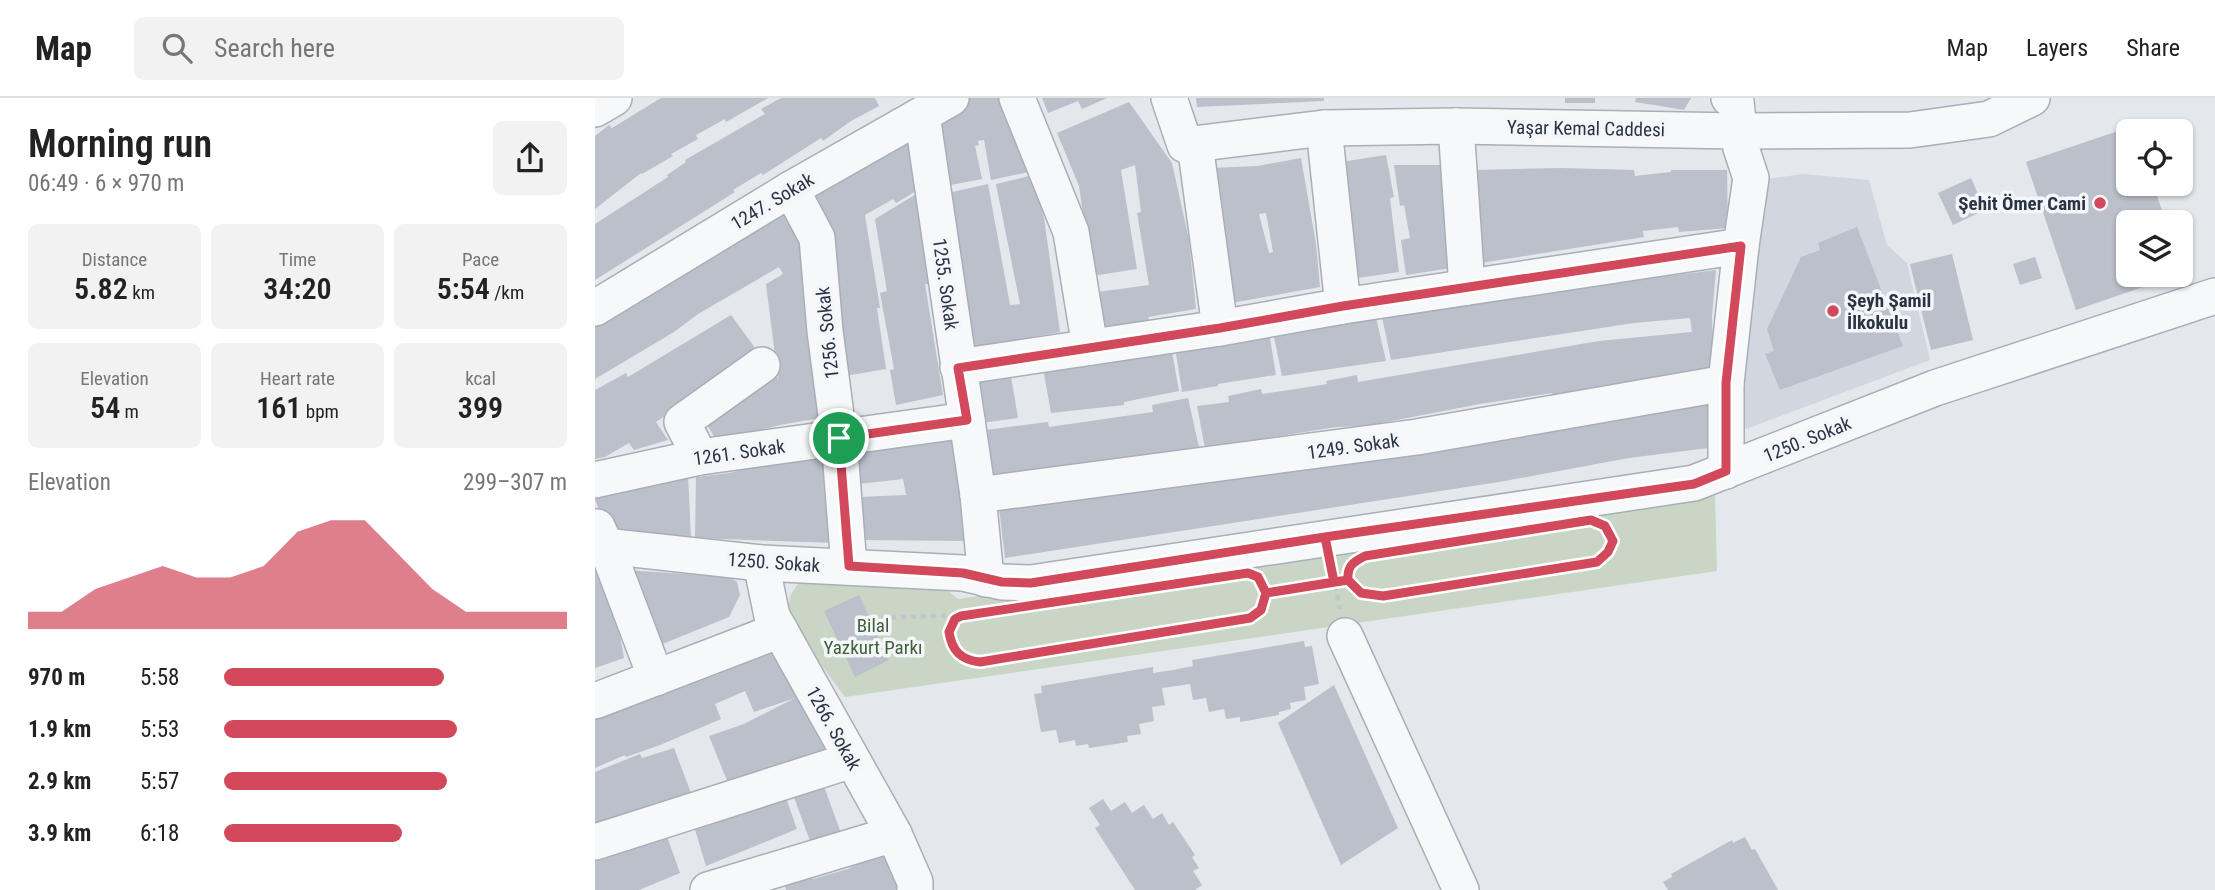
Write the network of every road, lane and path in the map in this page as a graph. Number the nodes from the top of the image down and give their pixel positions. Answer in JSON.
{"nodes":[{"id":1,"x":614,"y":98,"type":"edge"},
{"id":2,"x":1017,"y":98,"type":"edge"},
{"id":3,"x":1169,"y":98,"type":"edge"},
{"id":4,"x":2032,"y":98,"type":"edge"},
{"id":5,"x":1736,"y":105,"type":"edge"},
{"id":6,"x":937,"y":106,"type":"edge"},
{"id":7,"x":595,"y":109,"type":"edge"},
{"id":8,"x":1456,"y":126,"type":"junction"},
{"id":9,"x":1324,"y":128,"type":"junction"},
{"id":10,"x":1195,"y":144,"type":"junction"},
{"id":11,"x":791,"y":190,"type":"junction"},
{"id":12,"x":1741,"y":246,"type":"junction"},
{"id":13,"x":1467,"y":287,"type":"junction"},
{"id":14,"x":2215,"y":296,"type":"edge"},
{"id":15,"x":1343,"y":306,"type":"junction"},
{"id":16,"x":595,"y":308,"type":"edge"},
{"id":17,"x":1220,"y":328,"type":"junction"},
{"id":18,"x":1090,"y":346,"type":"junction"},
{"id":19,"x":762,"y":365,"type":"dead end"},
{"id":20,"x":958,"y":368,"type":"junction"},
{"id":21,"x":1726,"y":383,"type":"junction"},
{"id":22,"x":967,"y":420,"type":"junction"},
{"id":23,"x":839,"y":438,"type":"junction"},
{"id":24,"x":700,"y":457,"type":"junction"},
{"id":25,"x":1726,"y":471,"type":"junction"},
{"id":26,"x":595,"y":480,"type":"edge"},
{"id":27,"x":978,"y":495,"type":"junction"},
{"id":28,"x":1325,"y":537,"type":"junction"},
{"id":29,"x":599,"y":538,"type":"edge"},
{"id":30,"x":761,"y":563,"type":"junction"},
{"id":31,"x":849,"y":566,"type":"junction"},
{"id":32,"x":1254,"y":575,"type":"dead end"},
{"id":33,"x":1348,"y":580,"type":"junction"},
{"id":34,"x":1334,"y":582,"type":"junction"},
{"id":35,"x":1266,"y":593,"type":"junction"},
{"id":36,"x":991,"y":595,"type":"junction"},
{"id":37,"x":963,"y":615,"type":"junction"},
{"id":38,"x":881,"y":618,"type":"dead end"},
{"id":39,"x":780,"y":630,"type":"junction"},
{"id":40,"x":1345,"y":636,"type":"joint"},
{"id":41,"x":656,"y":678,"type":"junction"},
{"id":42,"x":595,"y":701,"type":"edge"},
{"id":43,"x":852,"y":760,"type":"junction"},
{"id":44,"x":894,"y":834,"type":"junction"},
{"id":45,"x":595,"y":842,"type":"edge"},
{"id":46,"x":708,"y":890,"type":"edge"},
{"id":47,"x":915,"y":890,"type":"edge"},
{"id":48,"x":1461,"y":890,"type":"edge"}],
"edges":[{"from":1,"to":7,"type":"street"},
{"from":2,"to":18,"type":"street"},
{"from":3,"to":10,"type":"street"},
{"from":4,"to":5,"type":"street","name":"Yaşar Kemal Caddesi"},
{"from":5,"to":8,"type":"street","name":"Yaşar Kemal Caddesi"},
{"from":5,"to":12,"type":"street"},
{"from":6,"to":11,"type":"street","name":"1247. Sokak"},
{"from":6,"to":20,"type":"street","name":"1255. Sokak"},
{"from":8,"to":9,"type":"street","name":"Yaşar Kemal Caddesi"},
{"from":8,"to":13,"type":"street"},
{"from":9,"to":10,"type":"street","name":"Yaşar Kemal Caddesi"},
{"from":9,"to":15,"type":"street"},
{"from":10,"to":17,"type":"street"},
{"from":11,"to":16,"type":"street","name":"1247. Sokak"},
{"from":11,"to":23,"type":"street","name":"1256. Sokak"},
{"from":12,"to":13,"type":"street"},
{"from":12,"to":21,"type":"street"},
{"from":13,"to":15,"type":"street"},
{"from":14,"to":25,"type":"street","name":"1250. Sokak"},
{"from":15,"to":17,"type":"street"},
{"from":17,"to":18,"type":"street"},
{"from":18,"to":20,"type":"street"},
{"from":19,"to":24,"type":"street"},
{"from":20,"to":22,"type":"street","name":"1255. Sokak"},
{"from":21,"to":25,"type":"street"},
{"from":21,"to":27,"type":"street","name":"1249. Sokak"},
{"from":22,"to":23,"type":"street","name":"1261. Sokak"},
{"from":22,"to":27,"type":"street","name":"1255. Sokak"},
{"from":23,"to":24,"type":"street","name":"1261. Sokak"},
{"from":23,"to":31,"type":"street","name":"1256. Sokak"},
{"from":24,"to":26,"type":"street","name":"1261. Sokak"},
{"from":25,"to":28,"type":"street","name":"1250. Sokak"},
{"from":27,"to":36,"type":"street","name":"1255. Sokak"},
{"from":28,"to":34,"type":"path"},
{"from":28,"to":36,"type":"street","name":"1250. Sokak"},
{"from":29,"to":30,"type":"street","name":"1250. Sokak"},
{"from":29,"to":41,"type":"street"},
{"from":30,"to":31,"type":"street","name":"1250. Sokak"},
{"from":30,"to":39,"type":"street","name":"1266. Sokak"},
{"from":31,"to":36,"type":"street","name":"1250. Sokak"},
{"from":32,"to":35,"type":"path"},
{"from":33,"to":33,"type":"path"},
{"from":33,"to":34,"type":"path"},
{"from":34,"to":35,"type":"path"},
{"from":34,"to":40,"type":"path"},
{"from":35,"to":37,"type":"path"},
{"from":36,"to":37,"type":"path"},
{"from":37,"to":38,"type":"path"},
{"from":39,"to":41,"type":"street"},
{"from":39,"to":43,"type":"street","name":"1266. Sokak"},
{"from":40,"to":48,"type":"street"},
{"from":41,"to":42,"type":"street"},
{"from":43,"to":44,"type":"street","name":"1266. Sokak"},
{"from":43,"to":45,"type":"street"},
{"from":44,"to":46,"type":"street"},
{"from":44,"to":47,"type":"street","name":"1266. Sokak"}]}
